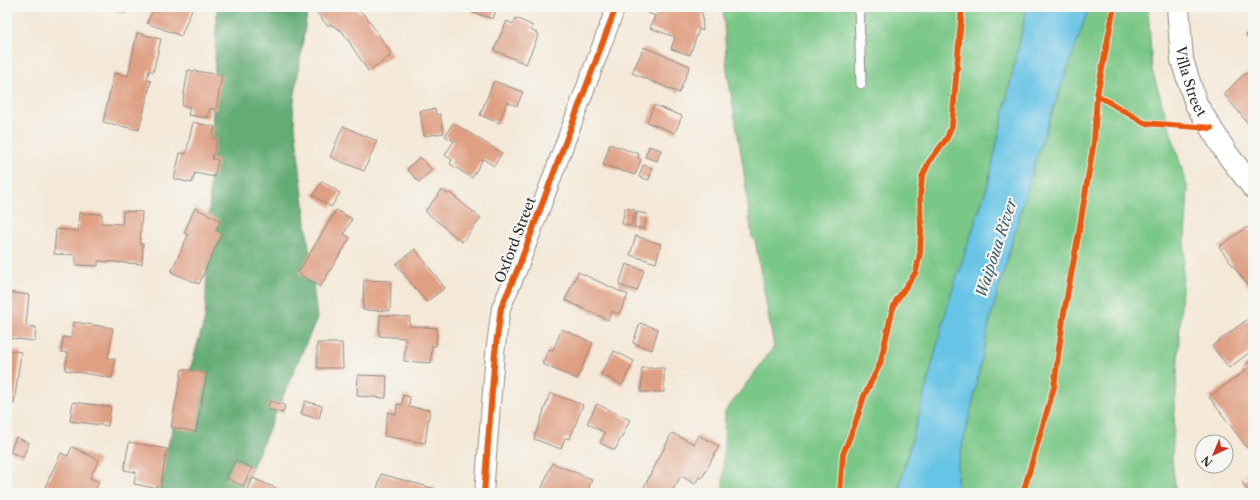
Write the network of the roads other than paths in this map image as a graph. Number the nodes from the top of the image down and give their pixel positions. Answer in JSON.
{"nodes":[{"id":1,"x":616,"y":7,"type":"edge"},
{"id":2,"x":859,"y":7,"type":"edge"},
{"id":3,"x":1178,"y":7,"type":"edge"},
{"id":4,"x":861,"y":84,"type":"dead end"},
{"id":5,"x":1253,"y":186,"type":"edge"},
{"id":6,"x":484,"y":493,"type":"edge"}],
"edges":[{"from":1,"to":6,"type":"street","name":"Oxford Street"},
{"from":2,"to":4,"type":"lane"},
{"from":3,"to":5,"type":"street","name":"Villa Street"}]}
